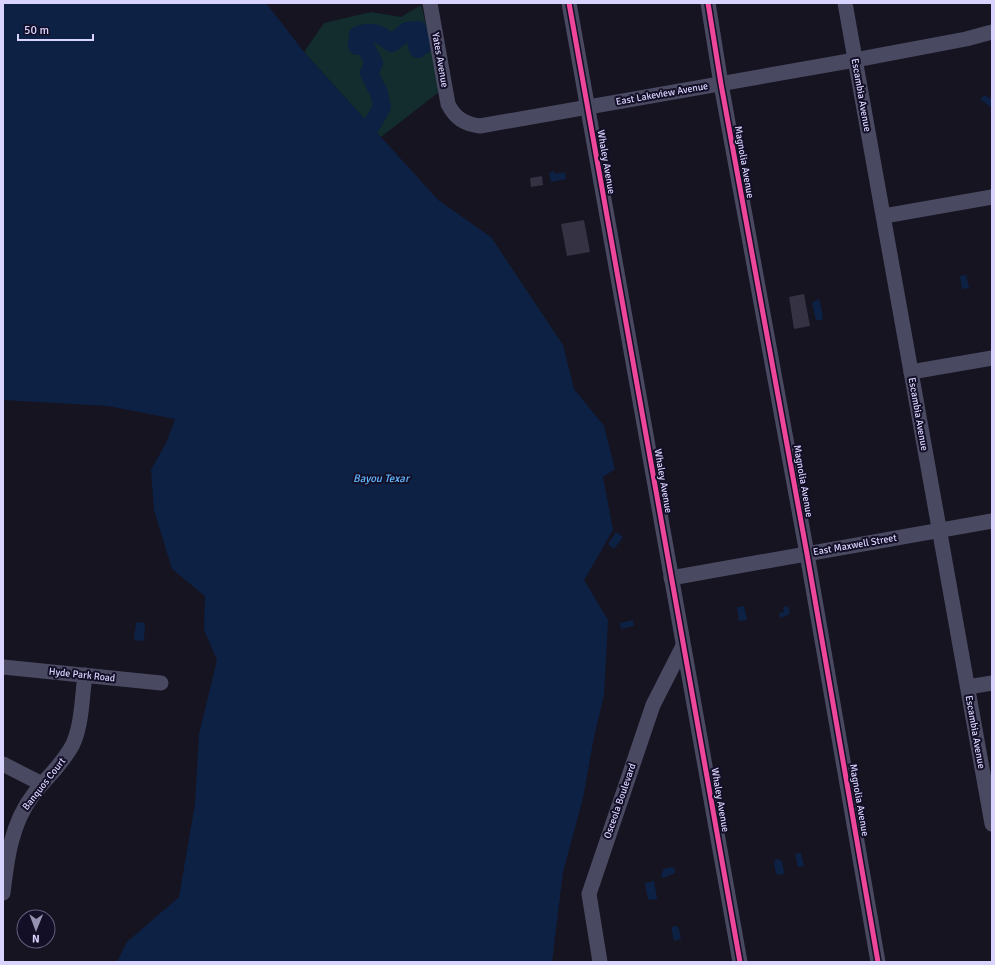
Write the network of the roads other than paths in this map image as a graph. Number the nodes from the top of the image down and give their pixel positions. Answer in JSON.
{"nodes":[{"id":1,"x":430,"y":3,"type":"edge"},
{"id":2,"x":569,"y":3,"type":"edge"},
{"id":3,"x":708,"y":3,"type":"edge"},
{"id":4,"x":845,"y":3,"type":"edge"},
{"id":5,"x":992,"y":32,"type":"edge"},
{"id":6,"x":992,"y":37,"type":"edge"},
{"id":7,"x":966,"y":39,"type":"junction"},
{"id":8,"x":855,"y":60,"type":"junction"},
{"id":9,"x":721,"y":84,"type":"junction"},
{"id":10,"x":588,"y":107,"type":"junction"},
{"id":11,"x":455,"y":116,"type":"joint"},
{"id":12,"x":992,"y":197,"type":"edge"},
{"id":13,"x":884,"y":216,"type":"junction"},
{"id":14,"x":992,"y":358,"type":"edge"},
{"id":15,"x":911,"y":372,"type":"junction"},
{"id":16,"x":992,"y":521,"type":"edge"},
{"id":17,"x":940,"y":530,"type":"junction"},
{"id":18,"x":807,"y":554,"type":"junction"},
{"id":19,"x":671,"y":578,"type":"junction"},
{"id":20,"x":683,"y":646,"type":"junction"},
{"id":21,"x":3,"y":667,"type":"edge"},
{"id":22,"x":85,"y":675,"type":"junction"},
{"id":23,"x":161,"y":683,"type":"dead end"},
{"id":24,"x":992,"y":683,"type":"edge"},
{"id":25,"x":968,"y":687,"type":"junction"},
{"id":26,"x":3,"y":764,"type":"edge"},
{"id":27,"x":42,"y":784,"type":"junction"},
{"id":28,"x":992,"y":824,"type":"edge"},
{"id":29,"x":3,"y":894,"type":"edge"},
{"id":30,"x":600,"y":962,"type":"edge"},
{"id":31,"x":740,"y":962,"type":"edge"},
{"id":32,"x":878,"y":962,"type":"edge"}],
"edges":[{"from":1,"to":11,"type":"street","name":"Yates Avenue"},
{"from":2,"to":10,"type":"street","name":"Whaley Avenue"},
{"from":3,"to":9,"type":"street","name":"Magnolia Avenue"},
{"from":4,"to":8,"type":"street","name":"Escambia Avenue"},
{"from":5,"to":7,"type":"street","name":"East Lakeview Avenue"},
{"from":6,"to":7,"type":"street","name":"East Lakeview Avenue"},
{"from":7,"to":8,"type":"street","name":"East Lakeview Avenue"},
{"from":8,"to":9,"type":"street","name":"East Lakeview Avenue"},
{"from":8,"to":13,"type":"street","name":"Escambia Avenue"},
{"from":9,"to":10,"type":"street","name":"East Lakeview Avenue"},
{"from":9,"to":18,"type":"street","name":"Magnolia Avenue"},
{"from":10,"to":11,"type":"street","name":"East Lakeview Avenue"},
{"from":10,"to":19,"type":"street","name":"Whaley Avenue"},
{"from":12,"to":13,"type":"street"},
{"from":13,"to":15,"type":"street","name":"Escambia Avenue"},
{"from":14,"to":15,"type":"street"},
{"from":15,"to":17,"type":"street","name":"Escambia Avenue"},
{"from":16,"to":17,"type":"street","name":"East Maxwell Street"},
{"from":17,"to":18,"type":"street","name":"East Maxwell Street"},
{"from":17,"to":25,"type":"street","name":"Escambia Avenue"},
{"from":18,"to":19,"type":"street","name":"East Maxwell Street"},
{"from":18,"to":32,"type":"street","name":"Magnolia Avenue"},
{"from":19,"to":20,"type":"street","name":"Whaley Avenue"},
{"from":20,"to":30,"type":"street","name":"Osceola Boulevard"},
{"from":20,"to":31,"type":"street","name":"Whaley Avenue"},
{"from":21,"to":22,"type":"street","name":"Hyde Park Road"},
{"from":22,"to":23,"type":"street","name":"Hyde Park Road"},
{"from":22,"to":27,"type":"street","name":"Banquos Court"},
{"from":24,"to":25,"type":"street"},
{"from":25,"to":28,"type":"street","name":"Escambia Avenue"},
{"from":26,"to":27,"type":"street"},
{"from":27,"to":29,"type":"street","name":"Banquos Court"}]}
